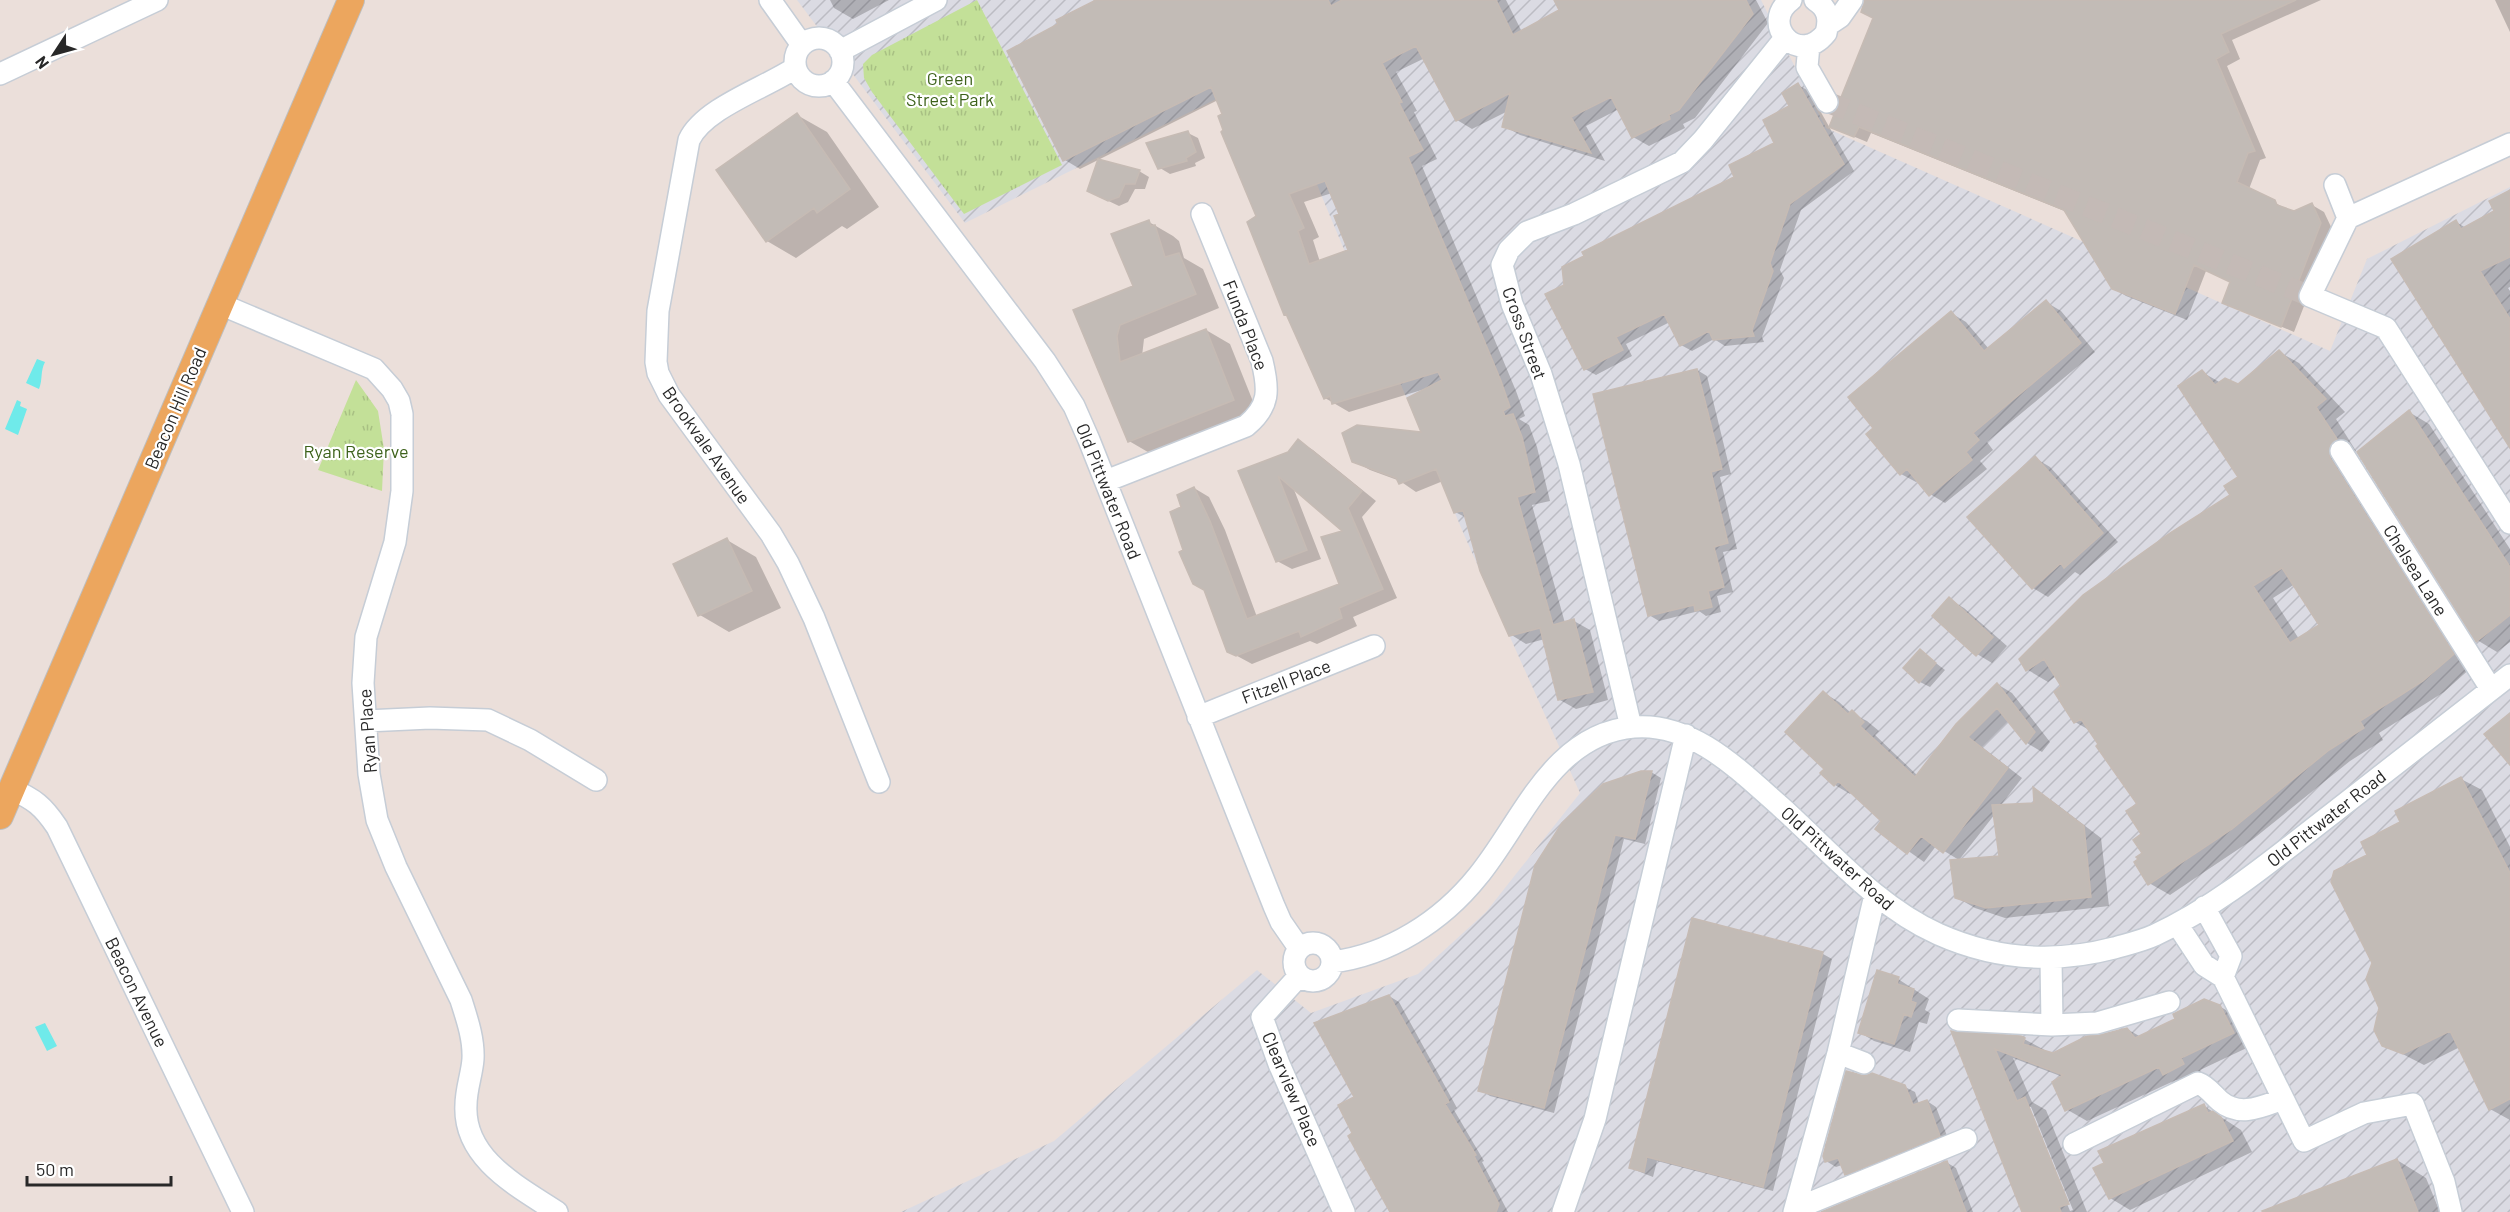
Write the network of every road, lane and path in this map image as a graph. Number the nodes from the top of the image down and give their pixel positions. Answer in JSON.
{"nodes":[{"id":1,"x":157,"y":0,"type":"edge"},
{"id":2,"x":351,"y":0,"type":"edge"},
{"id":3,"x":770,"y":0,"type":"edge"},
{"id":4,"x":936,"y":0,"type":"edge"},
{"id":5,"x":1791,"y":0,"type":"edge"},
{"id":6,"x":1852,"y":0,"type":"edge"},
{"id":7,"x":1818,"y":1,"type":"edge"},
{"id":8,"x":1828,"y":25,"type":"junction"},
{"id":9,"x":1785,"y":38,"type":"junction"},
{"id":10,"x":802,"y":45,"type":"junction"},
{"id":11,"x":1809,"y":45,"type":"junction"},
{"id":12,"x":840,"y":51,"type":"junction"},
{"id":13,"x":795,"y":68,"type":"junction"},
{"id":14,"x":0,"y":74,"type":"edge"},
{"id":15,"x":833,"y":81,"type":"junction"},
{"id":16,"x":1827,"y":102,"type":"tunnel mouth"},
{"id":17,"x":2510,"y":144,"type":"edge"},
{"id":18,"x":2335,"y":185,"type":"dead end"},
{"id":19,"x":1202,"y":214,"type":"dead end"},
{"id":20,"x":2348,"y":218,"type":"junction"},
{"id":21,"x":220,"y":304,"type":"junction"},
{"id":22,"x":2341,"y":451,"type":"dead end"},
{"id":23,"x":1106,"y":481,"type":"junction"},
{"id":24,"x":2510,"y":523,"type":"edge"},
{"id":25,"x":1374,"y":646,"type":"dead end"},
{"id":26,"x":2510,"y":675,"type":"edge"},
{"id":27,"x":2491,"y":689,"type":"junction"},
{"id":28,"x":1198,"y":717,"type":"junction"},
{"id":29,"x":366,"y":721,"type":"junction"},
{"id":30,"x":1631,"y":727,"type":"junction"},
{"id":31,"x":1686,"y":735,"type":"junction"},
{"id":32,"x":596,"y":780,"type":"dead end"},
{"id":33,"x":879,"y":782,"type":"dead end"},
{"id":34,"x":12,"y":789,"type":"junction"},
{"id":35,"x":0,"y":816,"type":"edge"},
{"id":36,"x":1875,"y":895,"type":"junction"},
{"id":37,"x":2204,"y":907,"type":"junction"},
{"id":38,"x":2176,"y":924,"type":"junction"},
{"id":39,"x":1299,"y":948,"type":"junction"},
{"id":40,"x":2051,"y":959,"type":"junction"},
{"id":41,"x":1332,"y":962,"type":"junction"},
{"id":42,"x":1299,"y":976,"type":"junction"},
{"id":43,"x":2223,"y":977,"type":"junction"},
{"id":44,"x":2169,"y":1002,"type":"dead end"},
{"id":45,"x":1958,"y":1020,"type":"dead end"},
{"id":46,"x":2052,"y":1025,"type":"junction"},
{"id":47,"x":1838,"y":1053,"type":"junction"},
{"id":48,"x":1864,"y":1063,"type":"dead end"},
{"id":49,"x":2283,"y":1099,"type":"junction"},
{"id":50,"x":1966,"y":1139,"type":"dead end"},
{"id":51,"x":2074,"y":1144,"type":"dead end"},
{"id":52,"x":1794,"y":1210,"type":"edge"},
{"id":53,"x":243,"y":1212,"type":"edge"},
{"id":54,"x":557,"y":1212,"type":"edge"},
{"id":55,"x":1344,"y":1212,"type":"edge"},
{"id":56,"x":1563,"y":1212,"type":"edge"},
{"id":57,"x":2451,"y":1212,"type":"edge"}],
"edges":[{"from":1,"to":14,"type":"street"},
{"from":2,"to":21,"type":"main road","name":"Beacon Hill Road"},
{"from":3,"to":10,"type":"street"},
{"from":4,"to":12,"type":"street"},
{"from":5,"to":9,"type":"street"},
{"from":6,"to":8,"type":"street"},
{"from":7,"to":8,"type":"street"},
{"from":8,"to":11,"type":"street"},
{"from":9,"to":11,"type":"street"},
{"from":9,"to":30,"type":"street","name":"Cross Street"},
{"from":10,"to":12,"type":"street"},
{"from":10,"to":13,"type":"street"},
{"from":11,"to":16,"type":"street"},
{"from":12,"to":15,"type":"street"},
{"from":13,"to":15,"type":"street"},
{"from":13,"to":33,"type":"street","name":"Brookvale Avenue"},
{"from":15,"to":23,"type":"street","name":"Old Pittwater Road"},
{"from":17,"to":20,"type":"street"},
{"from":18,"to":20,"type":"street"},
{"from":19,"to":23,"type":"street","name":"Funda Place"},
{"from":20,"to":24,"type":"street"},
{"from":21,"to":29,"type":"street","name":"Ryan Place"},
{"from":21,"to":34,"type":"main road","name":"Beacon Hill Road"},
{"from":22,"to":27,"type":"street","name":"Chelsea Lane"},
{"from":23,"to":28,"type":"street","name":"Old Pittwater Road"},
{"from":25,"to":28,"type":"street","name":"Fitzell Place"},
{"from":26,"to":27,"type":"street","name":"Old Pittwater Road"},
{"from":27,"to":37,"type":"street","name":"Old Pittwater Road"},
{"from":28,"to":39,"type":"street","name":"Old Pittwater Road"},
{"from":29,"to":32,"type":"street"},
{"from":29,"to":54,"type":"street","name":"Ryan Place"},
{"from":30,"to":31,"type":"street","name":"Old Pittwater Road"},
{"from":30,"to":41,"type":"street","name":"Old Pittwater Road"},
{"from":31,"to":36,"type":"street","name":"Old Pittwater Road"},
{"from":31,"to":56,"type":"street"},
{"from":34,"to":35,"type":"main road","name":"Beacon Hill Road"},
{"from":34,"to":53,"type":"street","name":"Beacon Avenue"},
{"from":36,"to":40,"type":"street","name":"Old Pittwater Road"},
{"from":36,"to":47,"type":"street"},
{"from":37,"to":38,"type":"street","name":"Old Pittwater Road"},
{"from":37,"to":43,"type":"street"},
{"from":38,"to":40,"type":"street","name":"Old Pittwater Road"},
{"from":38,"to":43,"type":"street"},
{"from":39,"to":41,"type":"street"},
{"from":39,"to":42,"type":"street"},
{"from":40,"to":46,"type":"street"},
{"from":41,"to":42,"type":"street"},
{"from":42,"to":55,"type":"street","name":"Clearview Place"},
{"from":43,"to":49,"type":"street"},
{"from":44,"to":46,"type":"street"},
{"from":45,"to":46,"type":"street"},
{"from":47,"to":48,"type":"street"},
{"from":47,"to":52,"type":"street"},
{"from":49,"to":51,"type":"street"},
{"from":49,"to":57,"type":"street"},
{"from":50,"to":52,"type":"street"}]}
